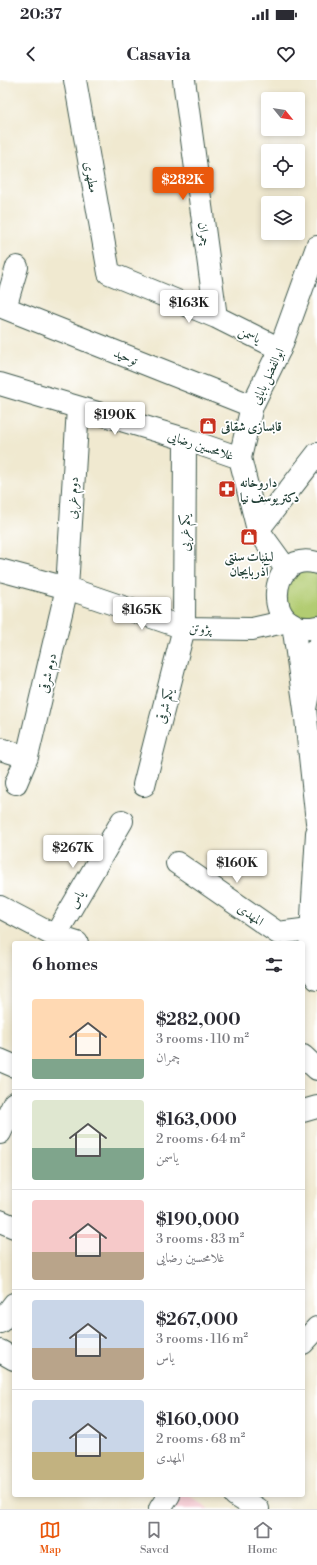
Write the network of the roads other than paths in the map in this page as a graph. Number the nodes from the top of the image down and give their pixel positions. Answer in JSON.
{"nodes":[{"id":1,"x":75,"y":80,"type":"edge"},
{"id":2,"x":184,"y":80,"type":"edge"},
{"id":3,"x":317,"y":247,"type":"edge"},
{"id":4,"x":17,"y":267,"type":"dead end"},
{"id":5,"x":109,"y":274,"type":"joint"},
{"id":6,"x":3,"y":307,"type":"edge"},
{"id":7,"x":216,"y":317,"type":"junction"},
{"id":8,"x":280,"y":349,"type":"junction"},
{"id":9,"x":0,"y":384,"type":"edge"},
{"id":10,"x":252,"y":406,"type":"junction"},
{"id":11,"x":78,"y":408,"type":"junction"},
{"id":12,"x":184,"y":438,"type":"junction"},
{"id":13,"x":317,"y":454,"type":"edge"},
{"id":14,"x":240,"y":458,"type":"junction"},
{"id":15,"x":258,"y":530,"type":"junction"},
{"id":16,"x":317,"y":563,"type":"edge"},
{"id":17,"x":0,"y":570,"type":"edge"},
{"id":18,"x":286,"y":570,"type":"junction"},
{"id":19,"x":67,"y":588,"type":"junction"},
{"id":20,"x":291,"y":622,"type":"junction"},
{"id":21,"x":317,"y":627,"type":"edge"},
{"id":22,"x":184,"y":628,"type":"junction"},
{"id":23,"x":317,"y":648,"type":"edge"},
{"id":24,"x":305,"y":709,"type":"junction"},
{"id":25,"x":0,"y":749,"type":"edge"},
{"id":26,"x":27,"y":757,"type":"junction"},
{"id":27,"x":16,"y":783,"type":"dead end"},
{"id":28,"x":144,"y":785,"type":"dead end"},
{"id":29,"x":122,"y":821,"type":"dead end"},
{"id":30,"x":317,"y":822,"type":"edge"},
{"id":31,"x":317,"y":833,"type":"edge"},
{"id":32,"x":177,"y":863,"type":"dead end"},
{"id":33,"x":0,"y":908,"type":"edge"},
{"id":34,"x":310,"y":929,"type":"junction"},
{"id":35,"x":54,"y":936,"type":"junction"},
{"id":36,"x":70,"y":941,"type":"edge"},
{"id":37,"x":317,"y":979,"type":"edge"},
{"id":38,"x":305,"y":1058,"type":"edge"},
{"id":39,"x":0,"y":1060,"type":"edge"},
{"id":40,"x":12,"y":1065,"type":"edge"},
{"id":41,"x":317,"y":1068,"type":"edge"},
{"id":42,"x":12,"y":1107,"type":"edge"},
{"id":43,"x":317,"y":1107,"type":"edge"},
{"id":44,"x":305,"y":1110,"type":"edge"},
{"id":45,"x":0,"y":1133,"type":"edge"},
{"id":46,"x":0,"y":1221,"type":"edge"},
{"id":47,"x":12,"y":1226,"type":"edge"},
{"id":48,"x":12,"y":1307,"type":"edge"},
{"id":49,"x":0,"y":1322,"type":"edge"},
{"id":50,"x":317,"y":1328,"type":"edge"},
{"id":51,"x":305,"y":1341,"type":"edge"},
{"id":52,"x":0,"y":1351,"type":"edge"},
{"id":53,"x":12,"y":1358,"type":"edge"},
{"id":54,"x":168,"y":1497,"type":"edge"},
{"id":55,"x":238,"y":1497,"type":"edge"},
{"id":56,"x":160,"y":1509,"type":"edge"},
{"id":57,"x":258,"y":1509,"type":"edge"}],
"edges":[{"from":1,"to":5,"type":"street","name":"مطهری"},
{"from":2,"to":7,"type":"street","name":"چمران"},
{"from":3,"to":8,"type":"street","name":"ابوالفضل بابایی"},
{"from":4,"to":6,"type":"street"},
{"from":5,"to":7,"type":"street","name":"یاسمن"},
{"from":6,"to":10,"type":"street","name":"توحید"},
{"from":7,"to":8,"type":"street","name":"یاسمن"},
{"from":8,"to":10,"type":"street","name":"ابوالفضل بابایی"},
{"from":9,"to":11,"type":"street","name":"غلامحسین رضایی"},
{"from":10,"to":14,"type":"street","name":"ابوالفضل بابایی"},
{"from":11,"to":12,"type":"street","name":"غلامحسین رضایی"},
{"from":11,"to":19,"type":"street","name":"دوم غربی"},
{"from":12,"to":14,"type":"street","name":"غلامحسین رضایی"},
{"from":12,"to":22,"type":"street","name":"یکم غربی"},
{"from":13,"to":15,"type":"street"},
{"from":14,"to":15,"type":"street","name":"ابوالفضل بابایی"},
{"from":15,"to":18,"type":"street","name":"ابوالفضل بابایی"},
{"from":16,"to":18,"type":"street"},
{"from":17,"to":19,"type":"street","name":"پژوتن"},
{"from":18,"to":20,"type":"street"},
{"from":19,"to":22,"type":"street","name":"پژوتن"},
{"from":19,"to":26,"type":"street","name":"دوم شرقی"},
{"from":20,"to":21,"type":"street"},
{"from":20,"to":22,"type":"street","name":"پژوتن"},
{"from":20,"to":24,"type":"street"},
{"from":22,"to":28,"type":"street","name":"یکم شرقی"},
{"from":23,"to":24,"type":"street"},
{"from":24,"to":30,"type":"street"},
{"from":25,"to":26,"type":"street"},
{"from":26,"to":27,"type":"street","name":"دوم شرقی"},
{"from":29,"to":35,"type":"street","name":"یاس"},
{"from":31,"to":34,"type":"street"},
{"from":32,"to":34,"type":"street","name":"المهدی"},
{"from":33,"to":35,"type":"street"},
{"from":34,"to":37,"type":"street"},
{"from":35,"to":36,"type":"street"},
{"from":38,"to":41,"type":"street"},
{"from":39,"to":40,"type":"street"},
{"from":42,"to":45,"type":"street"},
{"from":43,"to":44,"type":"street"},
{"from":46,"to":47,"type":"street"},
{"from":48,"to":49,"type":"street"},
{"from":50,"to":51,"type":"street"},
{"from":52,"to":53,"type":"street"},
{"from":54,"to":56,"type":"street"},
{"from":55,"to":57,"type":"street"}]}
